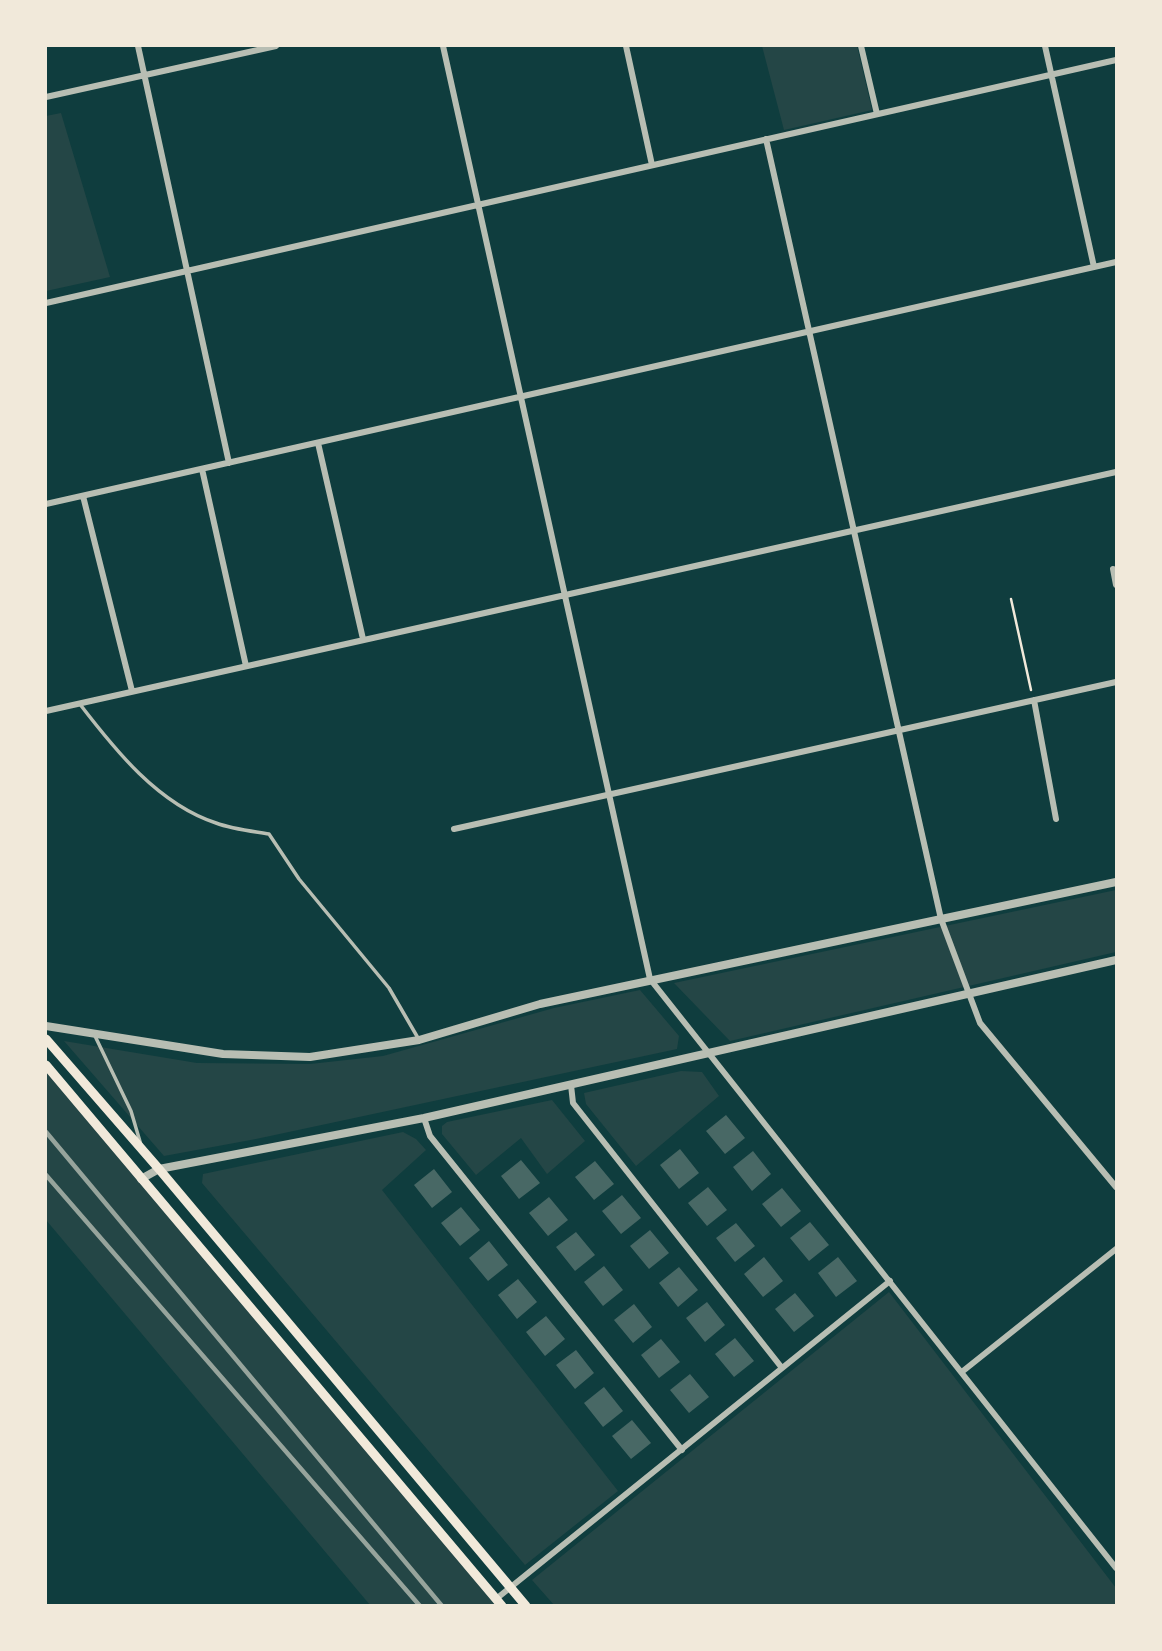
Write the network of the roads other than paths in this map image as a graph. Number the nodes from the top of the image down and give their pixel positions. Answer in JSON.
{"nodes":[{"id":1,"x":138,"y":46,"type":"edge"},
{"id":2,"x":276,"y":46,"type":"edge"},
{"id":3,"x":443,"y":46,"type":"edge"},
{"id":4,"x":626,"y":46,"type":"edge"},
{"id":5,"x":860,"y":46,"type":"edge"},
{"id":6,"x":1045,"y":46,"type":"edge"},
{"id":7,"x":1116,"y":60,"type":"edge"},
{"id":8,"x":1052,"y":74,"type":"junction"},
{"id":9,"x":145,"y":75,"type":"junction"},
{"id":10,"x":46,"y":97,"type":"edge"},
{"id":11,"x":877,"y":114,"type":"junction"},
{"id":12,"x":766,"y":139,"type":"junction"},
{"id":13,"x":652,"y":165,"type":"junction"},
{"id":14,"x":479,"y":205,"type":"junction"},
{"id":15,"x":1116,"y":262,"type":"edge"},
{"id":16,"x":1094,"y":267,"type":"junction"},
{"id":17,"x":188,"y":271,"type":"junction"},
{"id":18,"x":46,"y":303,"type":"edge"},
{"id":19,"x":808,"y":332,"type":"junction"},
{"id":20,"x":520,"y":397,"type":"junction"},
{"id":21,"x":318,"y":443,"type":"junction"},
{"id":22,"x":229,"y":463,"type":"junction"},
{"id":23,"x":201,"y":469,"type":"junction"},
{"id":24,"x":1116,"y":472,"type":"edge"},
{"id":25,"x":83,"y":496,"type":"junction"},
{"id":26,"x":46,"y":505,"type":"edge"},
{"id":27,"x":853,"y":531,"type":"junction"},
{"id":28,"x":1113,"y":569,"type":"dead end"},
{"id":29,"x":1116,"y":584,"type":"edge"},
{"id":30,"x":565,"y":595,"type":"junction"},
{"id":31,"x":363,"y":639,"type":"junction"},
{"id":32,"x":246,"y":666,"type":"junction"},
{"id":33,"x":1116,"y":682,"type":"edge"},
{"id":34,"x":132,"y":691,"type":"junction"},
{"id":35,"x":1034,"y":700,"type":"junction"},
{"id":36,"x":79,"y":703,"type":"junction"},
{"id":37,"x":46,"y":711,"type":"edge"},
{"id":38,"x":897,"y":730,"type":"junction"},
{"id":39,"x":610,"y":793,"type":"junction"},
{"id":40,"x":1056,"y":820,"type":"dead end"},
{"id":41,"x":454,"y":829,"type":"dead end"},
{"id":42,"x":1116,"y":882,"type":"edge"},
{"id":43,"x":941,"y":919,"type":"junction"},
{"id":44,"x":1116,"y":960,"type":"edge"},
{"id":45,"x":650,"y":979,"type":"junction"},
{"id":46,"x":970,"y":993,"type":"junction"},
{"id":47,"x":46,"y":1026,"type":"edge"},
{"id":48,"x":93,"y":1032,"type":"junction"},
{"id":49,"x":46,"y":1039,"type":"edge"},
{"id":50,"x":419,"y":1040,"type":"junction"},
{"id":51,"x":709,"y":1052,"type":"junction"},
{"id":52,"x":46,"y":1065,"type":"edge"},
{"id":53,"x":571,"y":1085,"type":"junction"},
{"id":54,"x":424,"y":1118,"type":"junction"},
{"id":55,"x":143,"y":1150,"type":"junction"},
{"id":56,"x":159,"y":1168,"type":"junction"},
{"id":57,"x":141,"y":1179,"type":"junction"},
{"id":58,"x":1116,"y":1187,"type":"edge"},
{"id":59,"x":1116,"y":1249,"type":"edge"},
{"id":60,"x":890,"y":1281,"type":"junction"},
{"id":61,"x":782,"y":1368,"type":"junction"},
{"id":62,"x":963,"y":1371,"type":"junction"},
{"id":63,"x":681,"y":1450,"type":"junction"},
{"id":64,"x":1114,"y":1559,"type":"edge"},
{"id":65,"x":1116,"y":1568,"type":"edge"},
{"id":66,"x":511,"y":1587,"type":"junction"},
{"id":67,"x":499,"y":1602,"type":"edge"},
{"id":68,"x":526,"y":1605,"type":"edge"}],
"edges":[{"from":1,"to":9,"type":"street"},
{"from":2,"to":9,"type":"street"},
{"from":3,"to":14,"type":"street"},
{"from":4,"to":13,"type":"street"},
{"from":5,"to":11,"type":"street"},
{"from":6,"to":8,"type":"street"},
{"from":7,"to":8,"type":"street"},
{"from":8,"to":11,"type":"street"},
{"from":8,"to":16,"type":"street"},
{"from":9,"to":10,"type":"street"},
{"from":9,"to":17,"type":"street"},
{"from":11,"to":12,"type":"street"},
{"from":12,"to":13,"type":"street"},
{"from":12,"to":19,"type":"street"},
{"from":13,"to":14,"type":"street"},
{"from":14,"to":17,"type":"street"},
{"from":14,"to":20,"type":"street"},
{"from":15,"to":16,"type":"street"},
{"from":16,"to":19,"type":"street"},
{"from":17,"to":18,"type":"street"},
{"from":17,"to":22,"type":"street"},
{"from":19,"to":20,"type":"street"},
{"from":19,"to":27,"type":"street"},
{"from":20,"to":21,"type":"street"},
{"from":20,"to":30,"type":"street"},
{"from":21,"to":22,"type":"street"},
{"from":21,"to":31,"type":"street"},
{"from":22,"to":23,"type":"street"},
{"from":23,"to":25,"type":"street"},
{"from":23,"to":32,"type":"street"},
{"from":24,"to":27,"type":"street"},
{"from":25,"to":26,"type":"street"},
{"from":25,"to":34,"type":"street"},
{"from":27,"to":30,"type":"street"},
{"from":27,"to":38,"type":"street"},
{"from":28,"to":29,"type":"street"},
{"from":30,"to":31,"type":"street"},
{"from":30,"to":39,"type":"street"},
{"from":31,"to":32,"type":"street"},
{"from":32,"to":34,"type":"street"},
{"from":33,"to":35,"type":"street"},
{"from":34,"to":36,"type":"street"},
{"from":35,"to":38,"type":"street"},
{"from":35,"to":40,"type":"street"},
{"from":36,"to":37,"type":"street"},
{"from":36,"to":50,"type":"lane"},
{"from":38,"to":39,"type":"street"},
{"from":38,"to":43,"type":"street"},
{"from":39,"to":41,"type":"street"},
{"from":39,"to":45,"type":"street"},
{"from":42,"to":43,"type":"street"},
{"from":43,"to":45,"type":"street"},
{"from":43,"to":46,"type":"street"},
{"from":44,"to":46,"type":"street"},
{"from":45,"to":50,"type":"street"},
{"from":45,"to":51,"type":"street"},
{"from":46,"to":51,"type":"street"},
{"from":46,"to":58,"type":"street"},
{"from":47,"to":48,"type":"street"},
{"from":48,"to":50,"type":"street"},
{"from":48,"to":55,"type":"lane"},
{"from":49,"to":55,"type":"main road"},
{"from":51,"to":53,"type":"street"},
{"from":51,"to":60,"type":"street"},
{"from":52,"to":57,"type":"main road"},
{"from":53,"to":54,"type":"street"},
{"from":53,"to":61,"type":"street"},
{"from":54,"to":56,"type":"street"},
{"from":54,"to":63,"type":"street"},
{"from":55,"to":56,"type":"main road"},
{"from":56,"to":57,"type":"street"},
{"from":56,"to":66,"type":"main road"},
{"from":57,"to":67,"type":"main road"},
{"from":59,"to":62,"type":"street"},
{"from":60,"to":61,"type":"street"},
{"from":60,"to":62,"type":"street"},
{"from":61,"to":63,"type":"street"},
{"from":62,"to":64,"type":"street"},
{"from":63,"to":66,"type":"street"},
{"from":64,"to":65,"type":"street"},
{"from":66,"to":67,"type":"street"},
{"from":66,"to":68,"type":"main road"}]}
